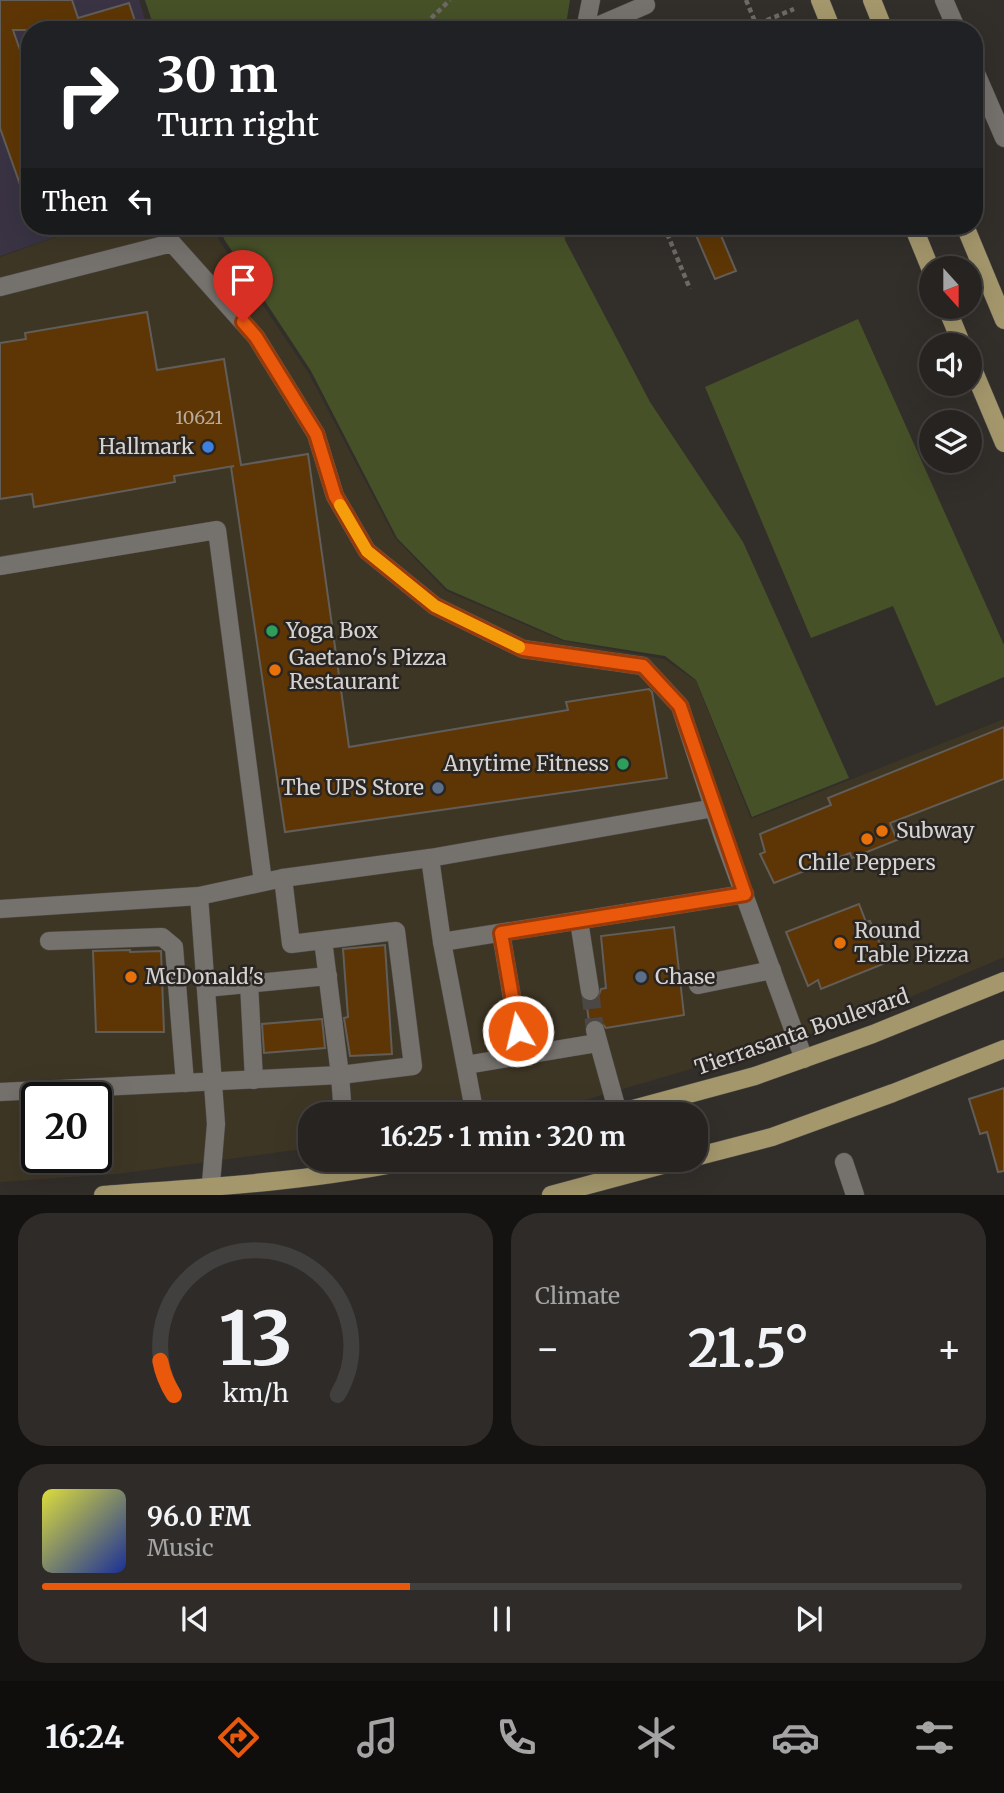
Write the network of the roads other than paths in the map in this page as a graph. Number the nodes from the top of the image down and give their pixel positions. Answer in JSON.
{"nodes":[{"id":1,"x":591,"y":0,"type":"edge"},
{"id":2,"x":820,"y":0,"type":"edge"},
{"id":3,"x":872,"y":0,"type":"edge"},
{"id":4,"x":944,"y":0,"type":"edge"},
{"id":5,"x":646,"y":5,"type":"dead end"},
{"id":6,"x":588,"y":21,"type":"edge"},
{"id":7,"x":608,"y":21,"type":"edge"},
{"id":8,"x":828,"y":21,"type":"edge"},
{"id":9,"x":880,"y":21,"type":"edge"},
{"id":10,"x":953,"y":21,"type":"edge"},
{"id":11,"x":983,"y":89,"type":"edge"},
{"id":12,"x":1004,"y":138,"type":"edge"},
{"id":13,"x":917,"y":235,"type":"edge"},
{"id":14,"x":969,"y":235,"type":"edge"},
{"id":15,"x":925,"y":256,"type":"edge"},
{"id":16,"x":0,"y":287,"type":"edge"},
{"id":17,"x":1004,"y":320,"type":"edge"},
{"id":18,"x":982,"y":391,"type":"edge"},
{"id":19,"x":1004,"y":443,"type":"edge"},
{"id":20,"x":0,"y":566,"type":"edge"},
{"id":21,"x":714,"y":808,"type":"junction"},
{"id":22,"x":430,"y":858,"type":"junction"},
{"id":23,"x":283,"y":878,"type":"junction"},
{"id":24,"x":263,"y":882,"type":"junction"},
{"id":25,"x":745,"y":894,"type":"junction"},
{"id":26,"x":199,"y":895,"type":"junction"},
{"id":27,"x":0,"y":909,"type":"edge"},
{"id":28,"x":579,"y":921,"type":"junction"},
{"id":29,"x":501,"y":933,"type":"junction"},
{"id":30,"x":323,"y":940,"type":"junction"},
{"id":31,"x":49,"y":941,"type":"dead end"},
{"id":32,"x":442,"y":942,"type":"junction"},
{"id":33,"x":772,"y":970,"type":"junction"},
{"id":34,"x":328,"y":975,"type":"junction"},
{"id":35,"x":1004,"y":981,"type":"edge"},
{"id":36,"x":249,"y":983,"type":"junction"},
{"id":37,"x":698,"y":985,"type":"dead end"},
{"id":38,"x":206,"y":988,"type":"junction"},
{"id":39,"x":590,"y":991,"type":"tunnel mouth"},
{"id":40,"x":1004,"y":1049,"type":"edge"},
{"id":41,"x":522,"y":1056,"type":"junction"},
{"id":42,"x":804,"y":1059,"type":"junction"},
{"id":43,"x":466,"y":1065,"type":"junction"},
{"id":44,"x":340,"y":1075,"type":"junction"},
{"id":45,"x":254,"y":1080,"type":"junction"},
{"id":46,"x":213,"y":1082,"type":"junction"},
{"id":47,"x":185,"y":1083,"type":"junction"},
{"id":48,"x":0,"y":1091,"type":"edge"},
{"id":49,"x":342,"y":1102,"type":"edge"},
{"id":50,"x":473,"y":1102,"type":"edge"},
{"id":51,"x":611,"y":1102,"type":"edge"},
{"id":52,"x":659,"y":1102,"type":"edge"},
{"id":53,"x":708,"y":1154,"type":"edge"},
{"id":54,"x":844,"y":1162,"type":"dead end"},
{"id":55,"x":314,"y":1172,"type":"edge"},
{"id":56,"x":636,"y":1172,"type":"edge"},
{"id":57,"x":210,"y":1191,"type":"edge"},
{"id":58,"x":103,"y":1195,"type":"edge"},
{"id":59,"x":551,"y":1195,"type":"edge"},
{"id":60,"x":855,"y":1195,"type":"edge"}],
"edges":[{"from":1,"to":6,"type":"street"},
{"from":2,"to":8,"type":"main road"},
{"from":3,"to":9,"type":"main road"},
{"from":4,"to":10,"type":"street"},
{"from":5,"to":7,"type":"street"},
{"from":11,"to":12,"type":"street"},
{"from":13,"to":15,"type":"main road"},
{"from":14,"to":17,"type":"main road"},
{"from":16,"to":21,"type":"street"},
{"from":18,"to":19,"type":"main road"},
{"from":20,"to":24,"type":"street"},
{"from":21,"to":22,"type":"street"},
{"from":21,"to":25,"type":"street"},
{"from":22,"to":23,"type":"street"},
{"from":22,"to":32,"type":"street"},
{"from":23,"to":24,"type":"street"},
{"from":23,"to":30,"type":"street"},
{"from":24,"to":26,"type":"street"},
{"from":25,"to":28,"type":"street"},
{"from":25,"to":33,"type":"street"},
{"from":26,"to":27,"type":"street"},
{"from":26,"to":38,"type":"street"},
{"from":28,"to":29,"type":"street"},
{"from":28,"to":39,"type":"street"},
{"from":29,"to":32,"type":"street"},
{"from":29,"to":41,"type":"street"},
{"from":30,"to":34,"type":"street"},
{"from":30,"to":44,"type":"street"},
{"from":31,"to":47,"type":"street"},
{"from":32,"to":43,"type":"street"},
{"from":33,"to":37,"type":"street"},
{"from":33,"to":42,"type":"street"},
{"from":34,"to":36,"type":"street"},
{"from":34,"to":44,"type":"street"},
{"from":35,"to":42,"type":"main road","name":"Tierrasanta Boulevard"},
{"from":36,"to":38,"type":"street"},
{"from":36,"to":45,"type":"street"},
{"from":38,"to":46,"type":"street"},
{"from":40,"to":53,"type":"main road"},
{"from":41,"to":43,"type":"street"},
{"from":41,"to":51,"type":"street"},
{"from":42,"to":52,"type":"main road","name":"Tierrasanta Boulevard"},
{"from":43,"to":50,"type":"street"},
{"from":44,"to":45,"type":"street"},
{"from":44,"to":49,"type":"street"},
{"from":45,"to":46,"type":"street"},
{"from":46,"to":47,"type":"street"},
{"from":46,"to":57,"type":"street"},
{"from":47,"to":48,"type":"street"},
{"from":54,"to":60,"type":"street"},
{"from":55,"to":57,"type":"main road"},
{"from":56,"to":59,"type":"main road"},
{"from":57,"to":58,"type":"main road"}]}
